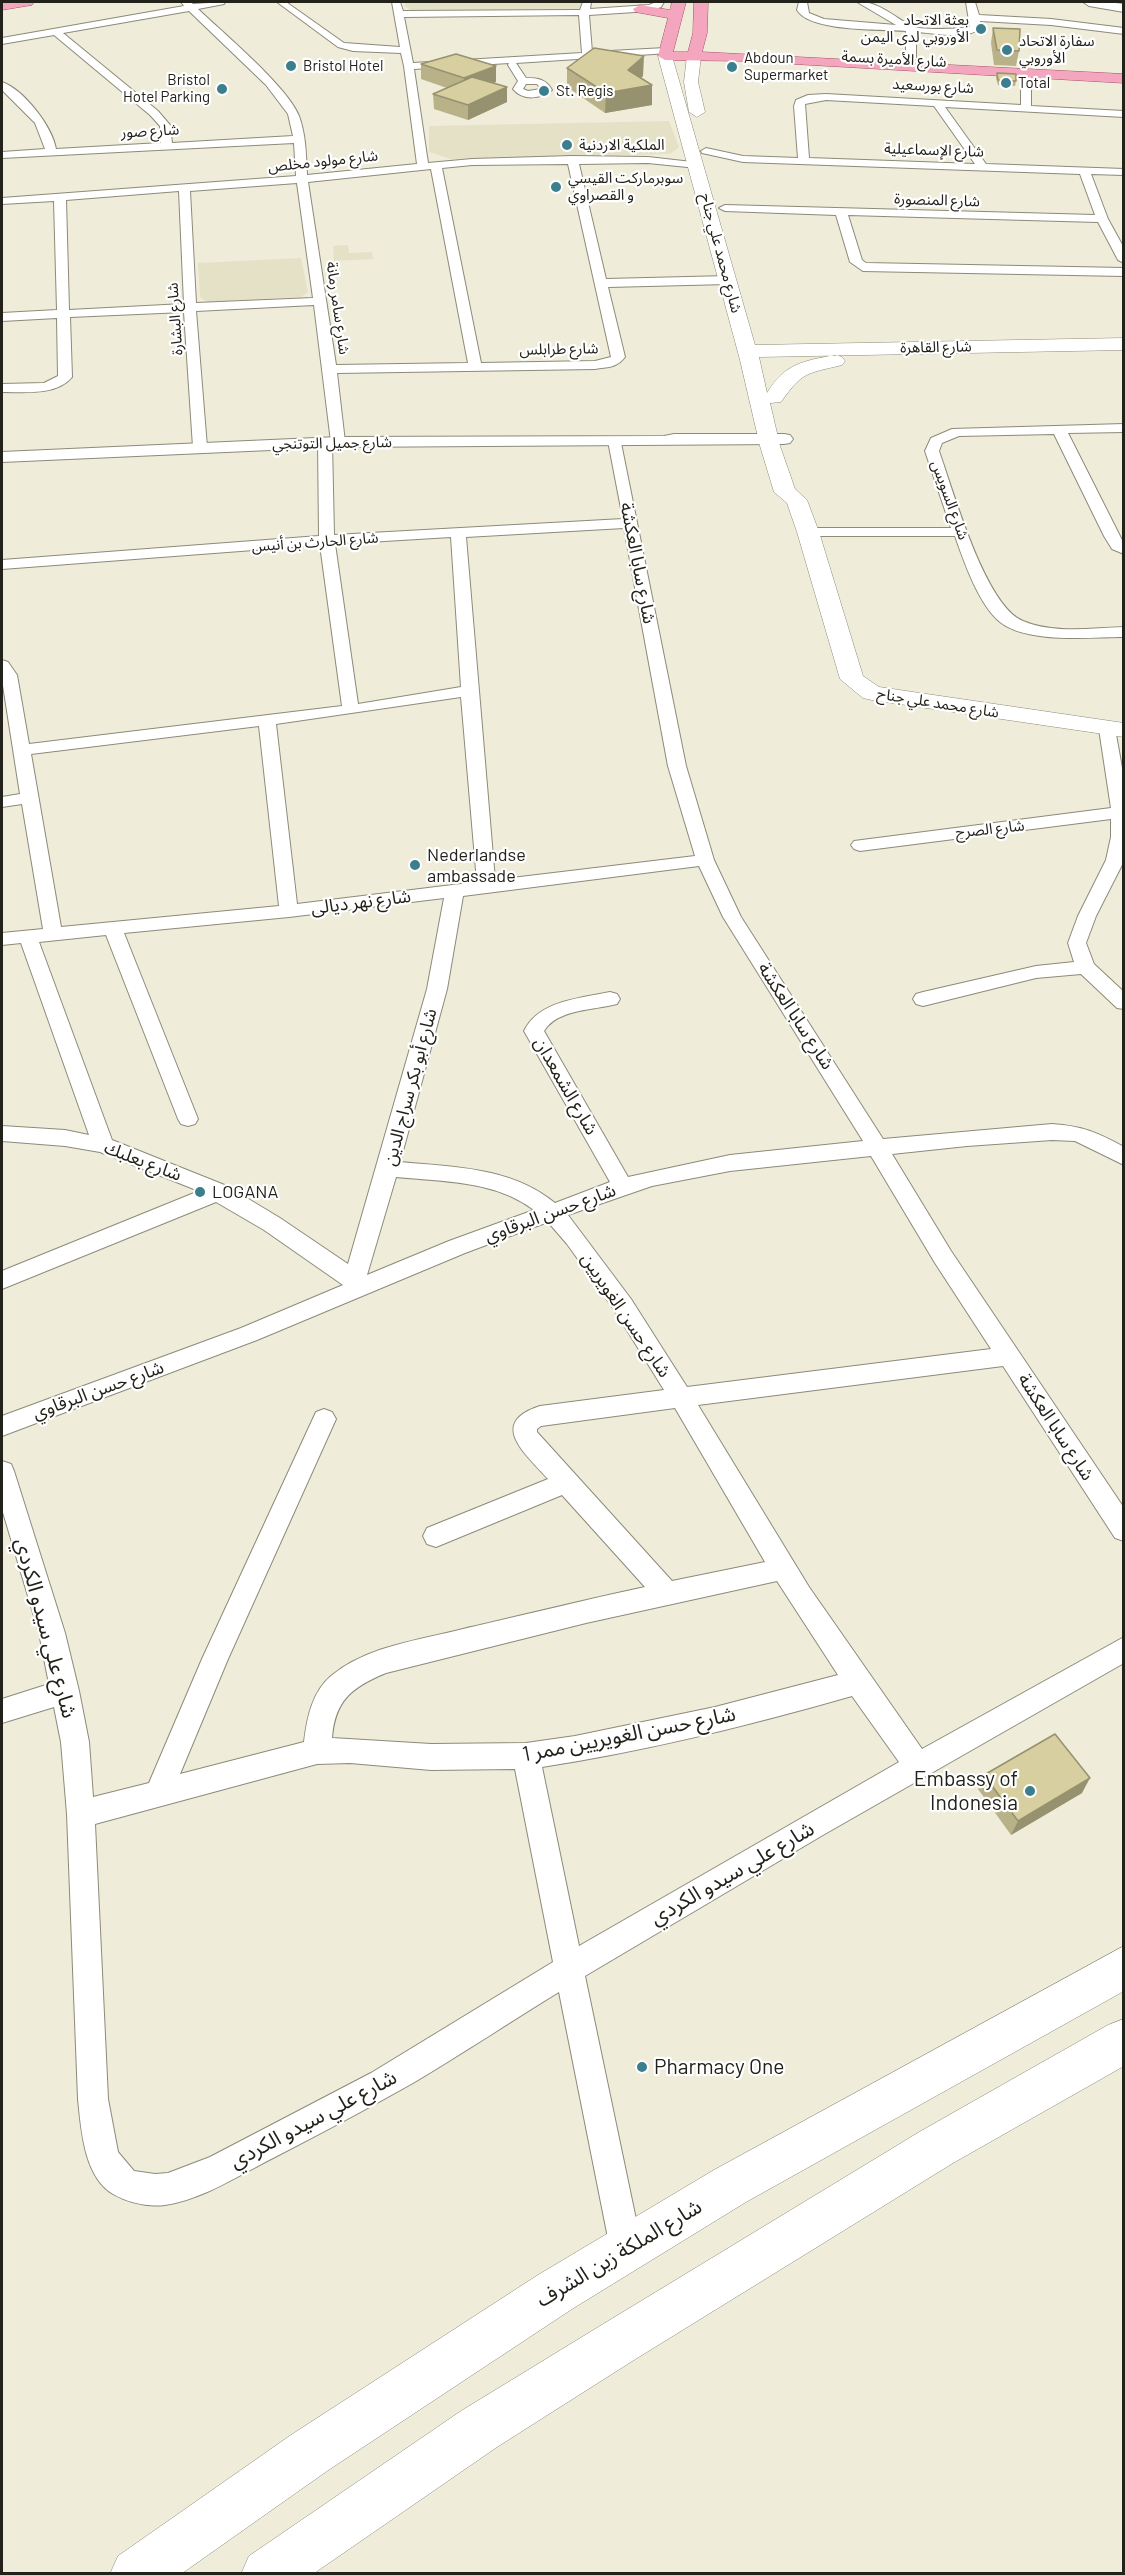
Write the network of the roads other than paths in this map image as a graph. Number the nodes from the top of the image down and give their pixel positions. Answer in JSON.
{"nodes":[{"id":1,"x":27,"y":2,"type":"edge"},
{"id":2,"x":221,"y":2,"type":"edge"},
{"id":3,"x":281,"y":2,"type":"edge"},
{"id":4,"x":396,"y":2,"type":"edge"},
{"id":5,"x":660,"y":2,"type":"edge"},
{"id":6,"x":701,"y":2,"type":"edge"},
{"id":7,"x":803,"y":2,"type":"edge"},
{"id":8,"x":862,"y":2,"type":"edge"},
{"id":9,"x":971,"y":2,"type":"edge"},
{"id":10,"x":1089,"y":2,"type":"edge"},
{"id":11,"x":188,"y":4,"type":"edge"},
{"id":12,"x":2,"y":6,"type":"edge"},
{"id":13,"x":585,"y":7,"type":"edge"},
{"id":14,"x":677,"y":8,"type":"edge"},
{"id":15,"x":1124,"y":8,"type":"edge"},
{"id":16,"x":640,"y":9,"type":"junction"},
{"id":17,"x":400,"y":14,"type":"junction"},
{"id":18,"x":975,"y":18,"type":"junction"},
{"id":19,"x":910,"y":29,"type":"junction"},
{"id":20,"x":55,"y":31,"type":"junction"},
{"id":21,"x":1124,"y":31,"type":"edge"},
{"id":22,"x":700,"y":33,"type":"junction"},
{"id":23,"x":2,"y":41,"type":"edge"},
{"id":24,"x":405,"y":50,"type":"junction"},
{"id":25,"x":695,"y":53,"type":"junction"},
{"id":26,"x":737,"y":53,"type":"junction"},
{"id":27,"x":665,"y":54,"type":"junction"},
{"id":28,"x":614,"y":55,"type":"junction"},
{"id":29,"x":586,"y":57,"type":"junction"},
{"id":30,"x":911,"y":59,"type":"junction"},
{"id":31,"x":454,"y":64,"type":"junction"},
{"id":32,"x":513,"y":65,"type":"junction"},
{"id":33,"x":409,"y":66,"type":"junction"},
{"id":34,"x":1124,"y":71,"type":"edge"},
{"id":35,"x":1026,"y":74,"type":"junction"},
{"id":36,"x":1124,"y":79,"type":"edge"},
{"id":37,"x":523,"y":81,"type":"dead end"},
{"id":38,"x":691,"y":82,"type":"junction"},
{"id":39,"x":2,"y":85,"type":"edge"},
{"id":40,"x":937,"y":103,"type":"junction"},
{"id":41,"x":1026,"y":108,"type":"junction"},
{"id":42,"x":1124,"y":114,"type":"edge"},
{"id":43,"x":299,"y":139,"type":"junction"},
{"id":44,"x":167,"y":145,"type":"junction"},
{"id":45,"x":51,"y":152,"type":"junction"},
{"id":46,"x":2,"y":155,"type":"edge"},
{"id":47,"x":698,"y":156,"type":"junction"},
{"id":48,"x":572,"y":159,"type":"junction"},
{"id":49,"x":743,"y":159,"type":"junction"},
{"id":50,"x":804,"y":160,"type":"junction"},
{"id":51,"x":430,"y":165,"type":"junction"},
{"id":52,"x":717,"y":166,"type":"dead end"},
{"id":53,"x":983,"y":167,"type":"junction"},
{"id":54,"x":1084,"y":170,"type":"junction"},
{"id":55,"x":1124,"y":172,"type":"edge"},
{"id":56,"x":303,"y":179,"type":"junction"},
{"id":57,"x":184,"y":188,"type":"junction"},
{"id":58,"x":60,"y":197,"type":"junction"},
{"id":59,"x":2,"y":201,"type":"edge"},
{"id":60,"x":725,"y":208,"type":"junction"},
{"id":61,"x":841,"y":212,"type":"junction"},
{"id":62,"x":1102,"y":219,"type":"junction"},
{"id":63,"x":1124,"y":260,"type":"edge"},
{"id":64,"x":1124,"y":272,"type":"edge"},
{"id":65,"x":728,"y":280,"type":"junction"},
{"id":66,"x":602,"y":283,"type":"junction"},
{"id":67,"x":320,"y":301,"type":"junction"},
{"id":68,"x":748,"y":307,"type":"junction"},
{"id":69,"x":190,"y":308,"type":"junction"},
{"id":70,"x":63,"y":314,"type":"junction"},
{"id":71,"x":2,"y":317,"type":"edge"},
{"id":72,"x":1124,"y":344,"type":"edge"},
{"id":73,"x":845,"y":353,"type":"junction"},
{"id":74,"x":1124,"y":354,"type":"edge"},
{"id":75,"x":756,"y":355,"type":"junction"},
{"id":76,"x":475,"y":366,"type":"junction"},
{"id":77,"x":330,"y":369,"type":"junction"},
{"id":78,"x":2,"y":388,"type":"edge"},
{"id":79,"x":774,"y":398,"type":"junction"},
{"id":80,"x":1124,"y":428,"type":"edge"},
{"id":81,"x":1059,"y":429,"type":"junction"},
{"id":82,"x":615,"y":441,"type":"junction"},
{"id":83,"x":331,"y":442,"type":"junction"},
{"id":84,"x":777,"y":442,"type":"junction"},
{"id":85,"x":200,"y":447,"type":"junction"},
{"id":86,"x":2,"y":457,"type":"edge"},
{"id":87,"x":630,"y":523,"type":"junction"},
{"id":88,"x":808,"y":532,"type":"junction"},
{"id":89,"x":960,"y":532,"type":"junction"},
{"id":90,"x":458,"y":533,"type":"junction"},
{"id":91,"x":327,"y":540,"type":"junction"},
{"id":92,"x":1124,"y":550,"type":"edge"},
{"id":93,"x":2,"y":565,"type":"edge"},
{"id":94,"x":1124,"y":632,"type":"edge"},
{"id":95,"x":2,"y":665,"type":"edge"},
{"id":96,"x":469,"y":691,"type":"junction"},
{"id":97,"x":351,"y":710,"type":"junction"},
{"id":98,"x":267,"y":719,"type":"junction"},
{"id":99,"x":1115,"y":730,"type":"edge"},
{"id":100,"x":21,"y":750,"type":"junction"},
{"id":101,"x":28,"y":798,"type":"junction"},
{"id":102,"x":2,"y":802,"type":"edge"},
{"id":103,"x":1120,"y":812,"type":"junction"},
{"id":104,"x":860,"y":845,"type":"dead end"},
{"id":105,"x":705,"y":860,"type":"junction"},
{"id":106,"x":1119,"y":860,"type":"edge"},
{"id":107,"x":486,"y":887,"type":"junction"},
{"id":108,"x":455,"y":891,"type":"junction"},
{"id":109,"x":289,"y":911,"type":"junction"},
{"id":110,"x":113,"y":929,"type":"junction"},
{"id":111,"x":52,"y":934,"type":"junction"},
{"id":112,"x":28,"y":936,"type":"junction"},
{"id":113,"x":2,"y":939,"type":"edge"},
{"id":114,"x":1085,"y":966,"type":"junction"},
{"id":115,"x":610,"y":999,"type":"dead end"},
{"id":116,"x":923,"y":999,"type":"dead end"},
{"id":117,"x":1124,"y":1003,"type":"edge"},
{"id":118,"x":188,"y":1119,"type":"dead end"},
{"id":119,"x":2,"y":1134,"type":"edge"},
{"id":120,"x":103,"y":1145,"type":"junction"},
{"id":121,"x":876,"y":1148,"type":"junction"},
{"id":122,"x":1124,"y":1157,"type":"edge"},
{"id":123,"x":388,"y":1168,"type":"junction"},
{"id":124,"x":623,"y":1186,"type":"junction"},
{"id":125,"x":219,"y":1192,"type":"junction"},
{"id":126,"x":552,"y":1212,"type":"junction"},
{"id":127,"x":2,"y":1280,"type":"edge"},
{"id":128,"x":358,"y":1284,"type":"junction"},
{"id":129,"x":1008,"y":1356,"type":"junction"},
{"id":130,"x":681,"y":1398,"type":"junction"},
{"id":131,"x":324,"y":1419,"type":"dead end"},
{"id":132,"x":2,"y":1426,"type":"edge"},
{"id":133,"x":2,"y":1471,"type":"edge"},
{"id":134,"x":566,"y":1482,"type":"junction"},
{"id":135,"x":1124,"y":1530,"type":"edge"},
{"id":136,"x":436,"y":1536,"type":"dead end"},
{"id":137,"x":784,"y":1569,"type":"junction"},
{"id":138,"x":666,"y":1592,"type":"junction"},
{"id":139,"x":1124,"y":1648,"type":"edge"},
{"id":140,"x":857,"y":1682,"type":"junction"},
{"id":141,"x":66,"y":1691,"type":"junction"},
{"id":142,"x":2,"y":1710,"type":"edge"},
{"id":143,"x":317,"y":1751,"type":"junction"},
{"id":144,"x":526,"y":1756,"type":"junction"},
{"id":145,"x":917,"y":1765,"type":"junction"},
{"id":146,"x":158,"y":1794,"type":"junction"},
{"id":147,"x":81,"y":1814,"type":"junction"},
{"id":148,"x":1124,"y":1967,"type":"edge"},
{"id":149,"x":569,"y":1970,"type":"junction"},
{"id":150,"x":1124,"y":2041,"type":"edge"},
{"id":151,"x":626,"y":2248,"type":"junction"},
{"id":152,"x":136,"y":2574,"type":"edge"},
{"id":153,"x":267,"y":2574,"type":"edge"}],
"edges":[{"from":1,"to":12,"type":"main road"},
{"from":2,"to":11,"type":"street"},
{"from":3,"to":24,"type":"street"},
{"from":4,"to":17,"type":"street"},
{"from":5,"to":16,"type":"street"},
{"from":6,"to":22,"type":"main road","name":"شارع محمد علي جناح"},
{"from":7,"to":19,"type":"street"},
{"from":8,"to":19,"type":"street"},
{"from":9,"to":18,"type":"street"},
{"from":10,"to":15,"type":"street"},
{"from":11,"to":20,"type":"street"},
{"from":11,"to":43,"type":"street","name":"شارع سامر رمانة"},
{"from":13,"to":16,"type":"street"},
{"from":13,"to":17,"type":"street"},
{"from":13,"to":29,"type":"street"},
{"from":14,"to":16,"type":"main road"},
{"from":14,"to":27,"type":"main road"},
{"from":17,"to":24,"type":"street"},
{"from":18,"to":19,"type":"street"},
{"from":18,"to":21,"type":"street"},
{"from":19,"to":30,"type":"street"},
{"from":20,"to":23,"type":"street"},
{"from":20,"to":44,"type":"street"},
{"from":22,"to":25,"type":"main road","name":"شارع محمد علي جناح"},
{"from":22,"to":26,"type":"main road"},
{"from":24,"to":33,"type":"street"},
{"from":25,"to":26,"type":"main road","name":"شارع الأميرة بسمة"},
{"from":25,"to":27,"type":"main road","name":"شارع الأميرة بسمة"},
{"from":25,"to":38,"type":"main road","name":"شارع محمد علي جناح"},
{"from":26,"to":30,"type":"main road","name":"شارع الأميرة بسمة"},
{"from":26,"to":35,"type":"main road","name":"شارع الأميرة بسمة"},
{"from":26,"to":38,"type":"main road"},
{"from":27,"to":28,"type":"street"},
{"from":27,"to":47,"type":"main road","name":"شارع محمد علي جناح"},
{"from":28,"to":29,"type":"street"},
{"from":28,"to":32,"type":"street"},
{"from":29,"to":31,"type":"street"},
{"from":30,"to":34,"type":"main road","name":"شارع الأميرة بسمة"},
{"from":31,"to":32,"type":"street"},
{"from":31,"to":33,"type":"street"},
{"from":32,"to":37,"type":"street"},
{"from":33,"to":51,"type":"street"},
{"from":35,"to":36,"type":"main road","name":"شارع الأميرة بسمة"},
{"from":35,"to":41,"type":"street"},
{"from":38,"to":47,"type":"main road","name":"شارع محمد علي جناح"},
{"from":39,"to":45,"type":"street"},
{"from":40,"to":41,"type":"street","name":"شارع بورسعيد"},
{"from":40,"to":50,"type":"street","name":"شارع بورسعيد"},
{"from":40,"to":53,"type":"street"},
{"from":41,"to":42,"type":"street","name":"شارع بورسعيد"},
{"from":43,"to":44,"type":"street","name":"شارع صور"},
{"from":43,"to":56,"type":"street","name":"شارع سامر رمانة"},
{"from":44,"to":45,"type":"street","name":"شارع صور"},
{"from":45,"to":46,"type":"street","name":"شارع صور"},
{"from":47,"to":48,"type":"street","name":"شارع مولود مخلص"},
{"from":47,"to":49,"type":"street","name":"شارع الإسماعيلية"},
{"from":47,"to":60,"type":"main road","name":"شارع محمد علي جناح"},
{"from":47,"to":65,"type":"main road","name":"شارع محمد علي جناح"},
{"from":48,"to":51,"type":"street","name":"شارع مولود مخلص"},
{"from":48,"to":66,"type":"street","name":"شارع طرابلس"},
{"from":49,"to":50,"type":"street","name":"شارع الإسماعيلية"},
{"from":49,"to":52,"type":"street","name":"شارع الإسماعيلية"},
{"from":50,"to":53,"type":"street","name":"شارع الإسماعيلية"},
{"from":51,"to":56,"type":"street","name":"شارع مولود مخلص"},
{"from":51,"to":76,"type":"street"},
{"from":53,"to":54,"type":"street","name":"شارع الإسماعيلية"},
{"from":54,"to":55,"type":"street","name":"شارع الإسماعيلية"},
{"from":54,"to":62,"type":"street"},
{"from":56,"to":57,"type":"street","name":"شارع مولود مخلص"},
{"from":56,"to":67,"type":"street","name":"شارع سامر رمانة"},
{"from":57,"to":58,"type":"street","name":"شارع مولود مخلص"},
{"from":57,"to":69,"type":"street","name":"شارع البشارة"},
{"from":58,"to":59,"type":"street","name":"شارع مولود مخلص"},
{"from":58,"to":70,"type":"street"},
{"from":60,"to":61,"type":"street","name":"شارع المنصورة"},
{"from":60,"to":68,"type":"main road","name":"شارع محمد علي جناح"},
{"from":61,"to":62,"type":"street","name":"شارع المنصورة"},
{"from":61,"to":64,"type":"street"},
{"from":62,"to":63,"type":"street"},
{"from":65,"to":66,"type":"street"},
{"from":65,"to":75,"type":"main road","name":"شارع محمد علي جناح"},
{"from":66,"to":76,"type":"street","name":"شارع طرابلس"},
{"from":67,"to":69,"type":"street"},
{"from":67,"to":77,"type":"street","name":"شارع سامر رمانة"},
{"from":68,"to":73,"type":"main road"},
{"from":68,"to":75,"type":"main road","name":"شارع محمد علي جناح"},
{"from":69,"to":70,"type":"street"},
{"from":69,"to":85,"type":"street","name":"شارع البشارة"},
{"from":70,"to":71,"type":"street"},
{"from":70,"to":78,"type":"street"},
{"from":72,"to":73,"type":"main road","name":"شارع القاهرة"},
{"from":73,"to":74,"type":"main road","name":"شارع القاهرة"},
{"from":73,"to":75,"type":"main road","name":"شارع القاهرة"},
{"from":73,"to":79,"type":"main road"},
{"from":75,"to":79,"type":"main road","name":"شارع محمد علي جناح"},
{"from":75,"to":84,"type":"main road","name":"شارع محمد علي جناح"},
{"from":76,"to":77,"type":"street","name":"شارع طرابلس"},
{"from":77,"to":83,"type":"street","name":"شارع سامر رمانة"},
{"from":79,"to":84,"type":"main road","name":"شارع محمد علي جناح"},
{"from":80,"to":81,"type":"street","name":"شارع السويس"},
{"from":81,"to":89,"type":"street","name":"شارع السويس"},
{"from":81,"to":92,"type":"street"},
{"from":82,"to":83,"type":"street","name":"شارع جميل التوتنجي"},
{"from":82,"to":84,"type":"street","name":"شارع جميل التوتنجي"},
{"from":82,"to":87,"type":"street","name":"شارع سابا العكشة"},
{"from":83,"to":85,"type":"street","name":"شارع جميل التوتنجي"},
{"from":83,"to":91,"type":"street","name":"شارع سامر رمانة"},
{"from":84,"to":88,"type":"main road","name":"شارع محمد علي جناح"},
{"from":85,"to":86,"type":"street","name":"شارع جميل التوتنجي"},
{"from":87,"to":90,"type":"street","name":"شارع الحارث بن أنيس"},
{"from":87,"to":105,"type":"street","name":"شارع سابا العكشة"},
{"from":88,"to":89,"type":"street"},
{"from":88,"to":99,"type":"main road","name":"شارع محمد علي جناح"},
{"from":89,"to":94,"type":"street","name":"شارع السويس"},
{"from":90,"to":91,"type":"street","name":"شارع الحارث بن أنيس"},
{"from":90,"to":96,"type":"street"},
{"from":91,"to":93,"type":"street","name":"شارع الحارث بن أنيس"},
{"from":91,"to":97,"type":"street","name":"شارع سامر رمانة"},
{"from":95,"to":100,"type":"street"},
{"from":96,"to":97,"type":"street"},
{"from":96,"to":107,"type":"street"},
{"from":97,"to":98,"type":"street"},
{"from":98,"to":100,"type":"street"},
{"from":98,"to":109,"type":"street"},
{"from":99,"to":103,"type":"street"},
{"from":100,"to":101,"type":"street"},
{"from":101,"to":102,"type":"street"},
{"from":101,"to":111,"type":"street"},
{"from":103,"to":104,"type":"street","name":"شارع الصرح"},
{"from":103,"to":106,"type":"street"},
{"from":105,"to":107,"type":"street","name":"شارع نهر ديالى"},
{"from":105,"to":121,"type":"street","name":"شارع سابا العكشة"},
{"from":106,"to":114,"type":"street"},
{"from":107,"to":108,"type":"street","name":"شارع نهر ديالى"},
{"from":108,"to":109,"type":"street","name":"شارع نهر ديالى"},
{"from":108,"to":123,"type":"street","name":"شارع أبو بكر سراج الدين"},
{"from":109,"to":110,"type":"street","name":"شارع نهر ديالى"},
{"from":110,"to":111,"type":"street","name":"شارع نهر ديالى"},
{"from":110,"to":118,"type":"street"},
{"from":111,"to":112,"type":"street","name":"شارع نهر ديالى"},
{"from":112,"to":113,"type":"street","name":"شارع نهر ديالى"},
{"from":112,"to":120,"type":"street"},
{"from":114,"to":116,"type":"street"},
{"from":114,"to":117,"type":"street"},
{"from":115,"to":124,"type":"street","name":"شارع الشمعدان"},
{"from":119,"to":120,"type":"street","name":"شارع بعلبك"},
{"from":120,"to":125,"type":"street","name":"شارع بعلبك"},
{"from":121,"to":122,"type":"street","name":"شارع حسن البرقاوي"},
{"from":121,"to":124,"type":"street","name":"شارع حسن البرقاوي"},
{"from":121,"to":129,"type":"street","name":"شارع سابا العكشة"},
{"from":123,"to":126,"type":"street","name":"شارع حسن الغويريين"},
{"from":123,"to":128,"type":"street","name":"شارع أبو بكر سراج الدين"},
{"from":124,"to":126,"type":"street","name":"شارع حسن البرقاوي"},
{"from":125,"to":127,"type":"street"},
{"from":125,"to":128,"type":"street","name":"شارع بعلبك"},
{"from":126,"to":128,"type":"street","name":"شارع حسن البرقاوي"},
{"from":126,"to":130,"type":"street","name":"شارع حسن الغويريين"},
{"from":128,"to":132,"type":"street","name":"شارع حسن البرقاوي"},
{"from":129,"to":130,"type":"street"},
{"from":129,"to":135,"type":"street","name":"شارع سابا العكشة"},
{"from":130,"to":134,"type":"street"},
{"from":130,"to":137,"type":"street","name":"شارع حسن الغويريين"},
{"from":131,"to":146,"type":"street"},
{"from":133,"to":141,"type":"street","name":"شارع علي سيدو الكردي"},
{"from":134,"to":136,"type":"street"},
{"from":134,"to":138,"type":"street"},
{"from":137,"to":138,"type":"street"},
{"from":137,"to":140,"type":"street","name":"شارع حسن الغويريين"},
{"from":138,"to":143,"type":"street"},
{"from":139,"to":145,"type":"street","name":"شارع علي سيدو الكردي"},
{"from":140,"to":144,"type":"street","name":"شارع حسن الغويريين ممر 1"},
{"from":140,"to":145,"type":"street","name":"شارع حسن الغويريين"},
{"from":141,"to":142,"type":"street"},
{"from":141,"to":147,"type":"street","name":"شارع علي سيدو الكردي"},
{"from":143,"to":144,"type":"street","name":"شارع حسن الغويريين ممر 1"},
{"from":143,"to":146,"type":"street","name":"شارع حسن الغويريين ممر 1"},
{"from":144,"to":149,"type":"street"},
{"from":145,"to":149,"type":"street","name":"شارع علي سيدو الكردي"},
{"from":146,"to":147,"type":"street","name":"شارع حسن الغويريين ممر 1"},
{"from":147,"to":149,"type":"street","name":"شارع علي سيدو الكردي"},
{"from":148,"to":151,"type":"main road","name":"شارع الملكة زين الشرف"},
{"from":149,"to":151,"type":"street"},
{"from":150,"to":153,"type":"main road"},
{"from":151,"to":152,"type":"main road","name":"شارع الملكة زين الشرف"}]}
